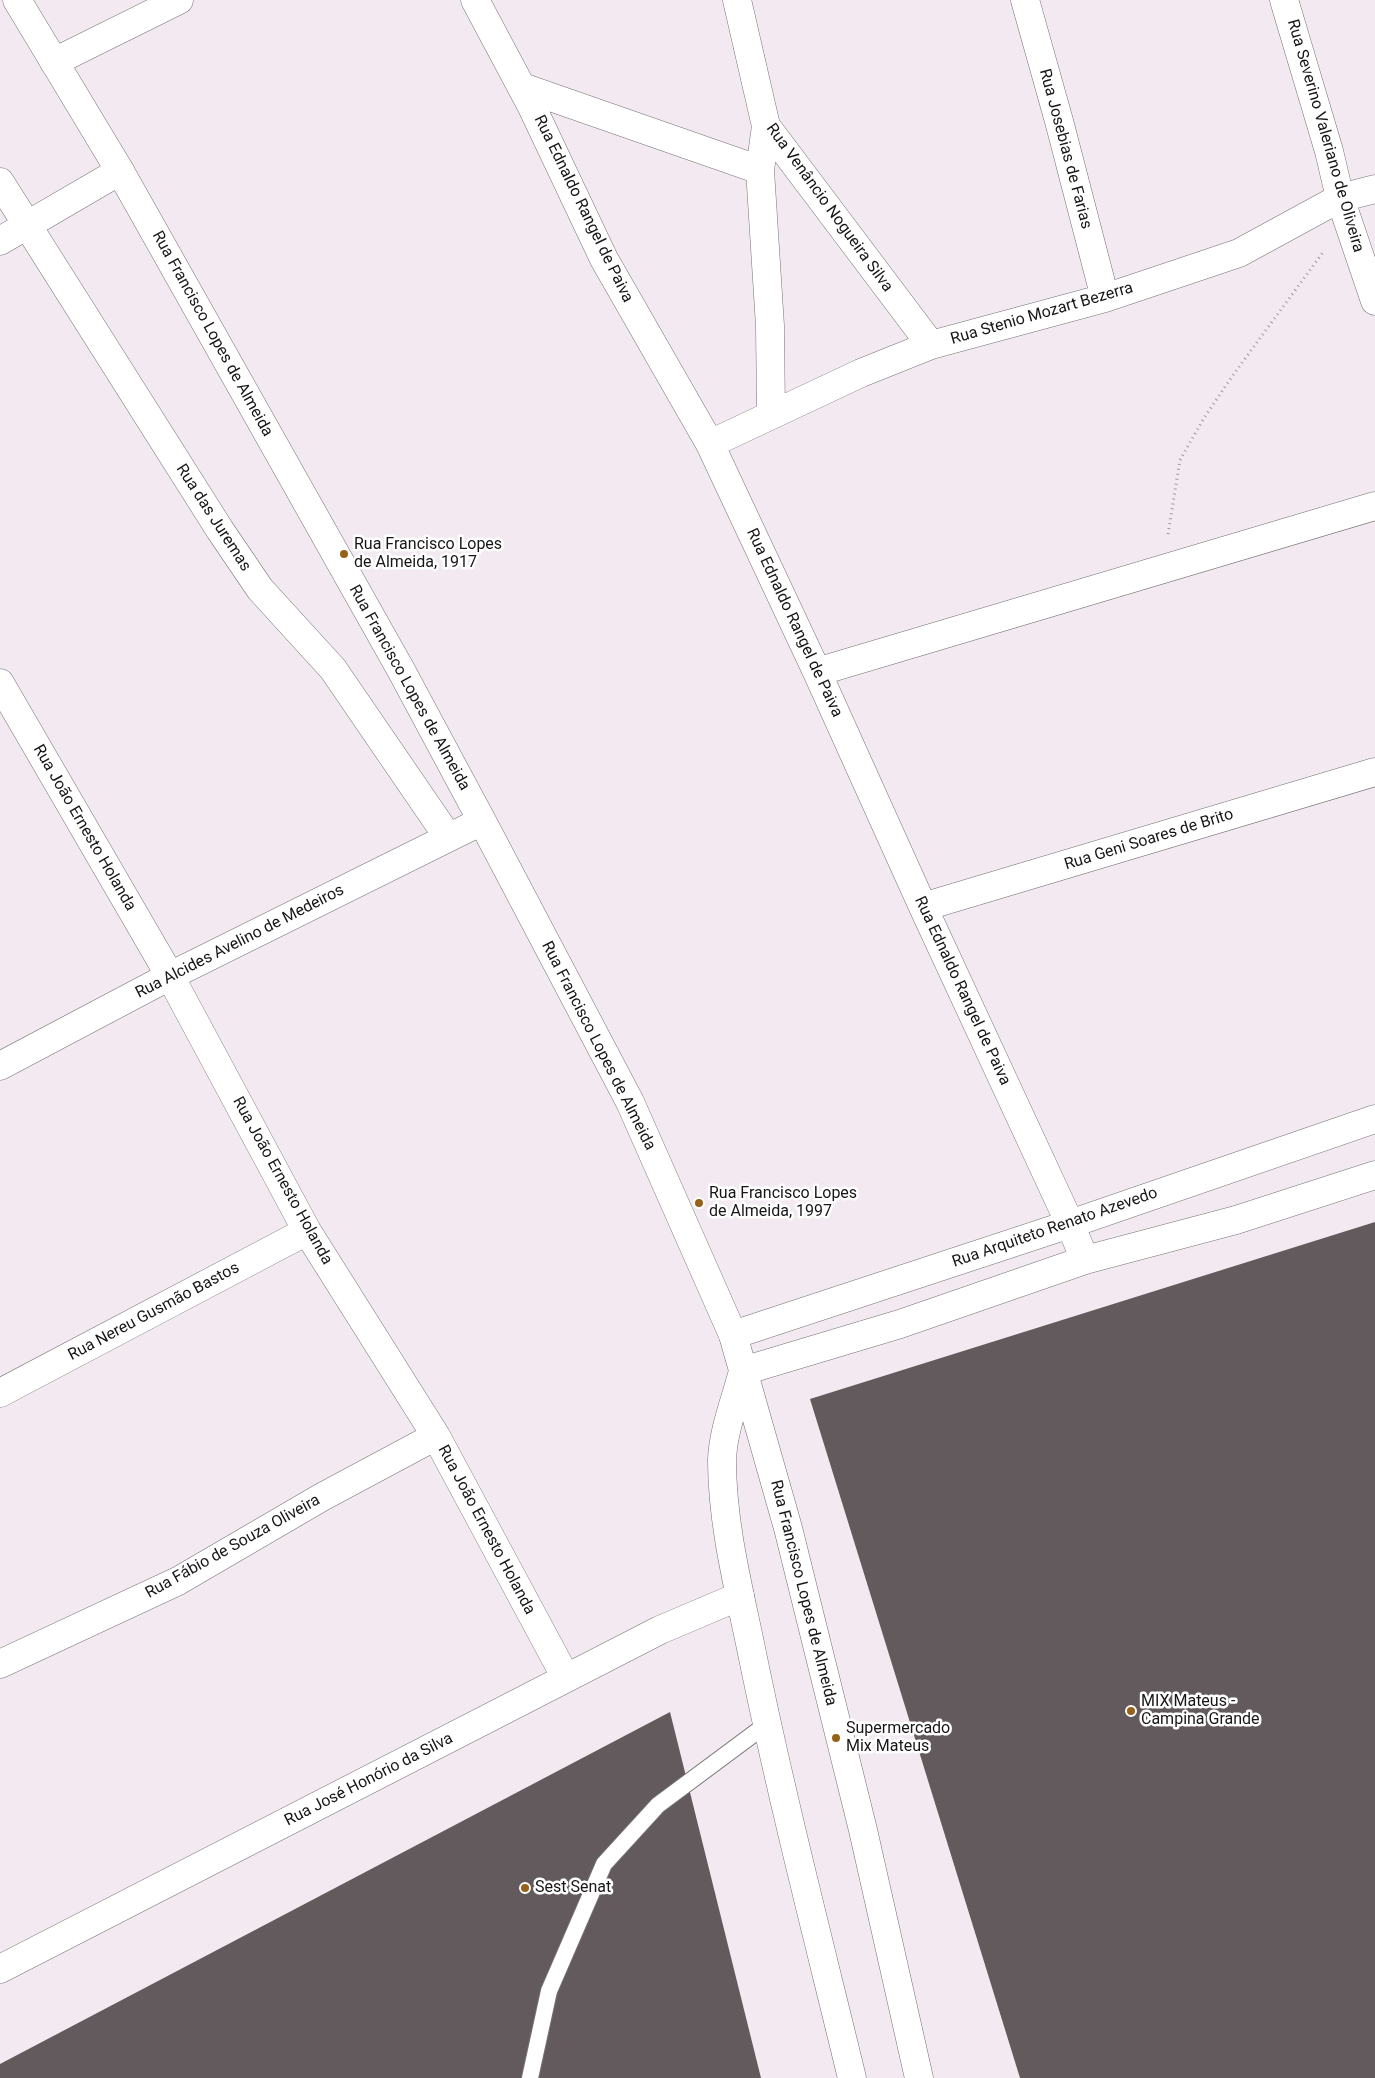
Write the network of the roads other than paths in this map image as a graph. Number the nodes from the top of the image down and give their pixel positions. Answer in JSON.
{"nodes":[{"id":1,"x":17,"y":0,"type":"edge"},
{"id":2,"x":179,"y":0,"type":"edge"},
{"id":3,"x":475,"y":0,"type":"edge"},
{"id":4,"x":736,"y":0,"type":"edge"},
{"id":5,"x":1025,"y":0,"type":"edge"},
{"id":6,"x":1284,"y":0,"type":"edge"},
{"id":7,"x":54,"y":62,"type":"junction"},
{"id":8,"x":522,"y":87,"type":"junction"},
{"id":9,"x":766,"y":126,"type":"junction"},
{"id":10,"x":760,"y":170,"type":"junction"},
{"id":11,"x":120,"y":171,"type":"junction"},
{"id":12,"x":0,"y":182,"type":"edge"},
{"id":13,"x":1375,"y":189,"type":"edge"},
{"id":14,"x":1344,"y":209,"type":"junction"},
{"id":15,"x":26,"y":226,"type":"junction"},
{"id":16,"x":0,"y":242,"type":"edge"},
{"id":17,"x":1105,"y":298,"type":"junction"},
{"id":18,"x":1375,"y":301,"type":"edge"},
{"id":19,"x":931,"y":345,"type":"junction"},
{"id":20,"x":771,"y":415,"type":"junction"},
{"id":21,"x":710,"y":444,"type":"junction"},
{"id":22,"x":1375,"y":506,"type":"edge"},
{"id":23,"x":817,"y":672,"type":"junction"},
{"id":24,"x":0,"y":682,"type":"edge"},
{"id":25,"x":1375,"y":772,"type":"edge"},
{"id":26,"x":482,"y":821,"type":"junction"},
{"id":27,"x":448,"y":837,"type":"junction"},
{"id":28,"x":923,"y":907,"type":"junction"},
{"id":29,"x":170,"y":976,"type":"junction"},
{"id":30,"x":0,"y":1066,"type":"edge"},
{"id":31,"x":1375,"y":1119,"type":"edge"},
{"id":32,"x":1375,"y":1175,"type":"edge"},
{"id":33,"x":1070,"y":1224,"type":"junction"},
{"id":34,"x":307,"y":1231,"type":"junction"},
{"id":35,"x":1085,"y":1260,"type":"junction"},
{"id":36,"x":733,"y":1335,"type":"junction"},
{"id":37,"x":743,"y":1371,"type":"junction"},
{"id":38,"x":0,"y":1393,"type":"edge"},
{"id":39,"x":436,"y":1436,"type":"junction"},
{"id":40,"x":740,"y":1596,"type":"junction"},
{"id":41,"x":0,"y":1664,"type":"edge"},
{"id":42,"x":566,"y":1678,"type":"junction"},
{"id":43,"x":767,"y":1724,"type":"junction"},
{"id":44,"x":0,"y":1969,"type":"edge"},
{"id":45,"x":530,"y":2078,"type":"edge"},
{"id":46,"x":852,"y":2078,"type":"edge"},
{"id":47,"x":919,"y":2078,"type":"edge"}],
"edges":[{"from":1,"to":7,"type":"street","name":"Rua Francisco Lopes de Almeida"},
{"from":2,"to":7,"type":"street"},
{"from":3,"to":8,"type":"street","name":"Rua Ednaldo Rangel de Paiva"},
{"from":4,"to":9,"type":"street","name":"Rua Venâncio Nogueira Silva"},
{"from":5,"to":17,"type":"street","name":"Rua Josebias de Farias"},
{"from":6,"to":14,"type":"street","name":"Rua Severino Valeriano de Oliveira"},
{"from":7,"to":11,"type":"street","name":"Rua Francisco Lopes de Almeida"},
{"from":8,"to":10,"type":"street"},
{"from":8,"to":21,"type":"street","name":"Rua Ednaldo Rangel de Paiva"},
{"from":9,"to":10,"type":"street"},
{"from":9,"to":19,"type":"street","name":"Rua Venâncio Nogueira Silva"},
{"from":10,"to":20,"type":"street"},
{"from":11,"to":15,"type":"street"},
{"from":11,"to":26,"type":"street","name":"Rua Francisco Lopes de Almeida"},
{"from":12,"to":15,"type":"street","name":"Rua das Juremas"},
{"from":13,"to":14,"type":"street","name":"Rua Stenio Mozart Bezerra"},
{"from":14,"to":17,"type":"street","name":"Rua Stenio Mozart Bezerra"},
{"from":14,"to":18,"type":"street","name":"Rua Severino Valeriano de Oliveira"},
{"from":15,"to":16,"type":"street"},
{"from":15,"to":27,"type":"street","name":"Rua das Juremas"},
{"from":17,"to":19,"type":"street","name":"Rua Stenio Mozart Bezerra"},
{"from":19,"to":20,"type":"street","name":"Rua Stenio Mozart Bezerra"},
{"from":20,"to":21,"type":"street","name":"Rua Stenio Mozart Bezerra"},
{"from":21,"to":23,"type":"street","name":"Rua Ednaldo Rangel de Paiva"},
{"from":22,"to":23,"type":"street"},
{"from":23,"to":28,"type":"street","name":"Rua Ednaldo Rangel de Paiva"},
{"from":24,"to":29,"type":"street","name":"Rua João Ernesto Holanda"},
{"from":25,"to":28,"type":"street","name":"Rua Geni Soares de Brito"},
{"from":26,"to":27,"type":"street","name":"Rua Alcides Avelino de Medeiros"},
{"from":26,"to":36,"type":"street","name":"Rua Francisco Lopes de Almeida"},
{"from":27,"to":29,"type":"street","name":"Rua Alcides Avelino de Medeiros"},
{"from":28,"to":33,"type":"street","name":"Rua Ednaldo Rangel de Paiva"},
{"from":29,"to":30,"type":"street","name":"Rua Alcides Avelino de Medeiros"},
{"from":29,"to":34,"type":"street","name":"Rua João Ernesto Holanda"},
{"from":31,"to":33,"type":"street","name":"Rua Arquiteto Renato Azevedo"},
{"from":32,"to":35,"type":"street"},
{"from":33,"to":35,"type":"street","name":"Rua Ednaldo Rangel de Paiva"},
{"from":33,"to":36,"type":"street","name":"Rua Arquiteto Renato Azevedo"},
{"from":34,"to":38,"type":"street","name":"Rua Nereu Gusmão Bastos"},
{"from":34,"to":39,"type":"street","name":"Rua João Ernesto Holanda"},
{"from":35,"to":37,"type":"street"},
{"from":36,"to":37,"type":"street","name":"Rua Francisco Lopes de Almeida"},
{"from":37,"to":40,"type":"street"},
{"from":37,"to":47,"type":"street","name":"Rua Francisco Lopes de Almeida"},
{"from":39,"to":41,"type":"street","name":"Rua Fábio de Souza Oliveira"},
{"from":39,"to":42,"type":"street","name":"Rua João Ernesto Holanda"},
{"from":40,"to":42,"type":"street","name":"Rua José Honório da Silva"},
{"from":40,"to":43,"type":"street"},
{"from":42,"to":44,"type":"street","name":"Rua José Honório da Silva"},
{"from":43,"to":45,"type":"lane"},
{"from":43,"to":46,"type":"street"}]}
